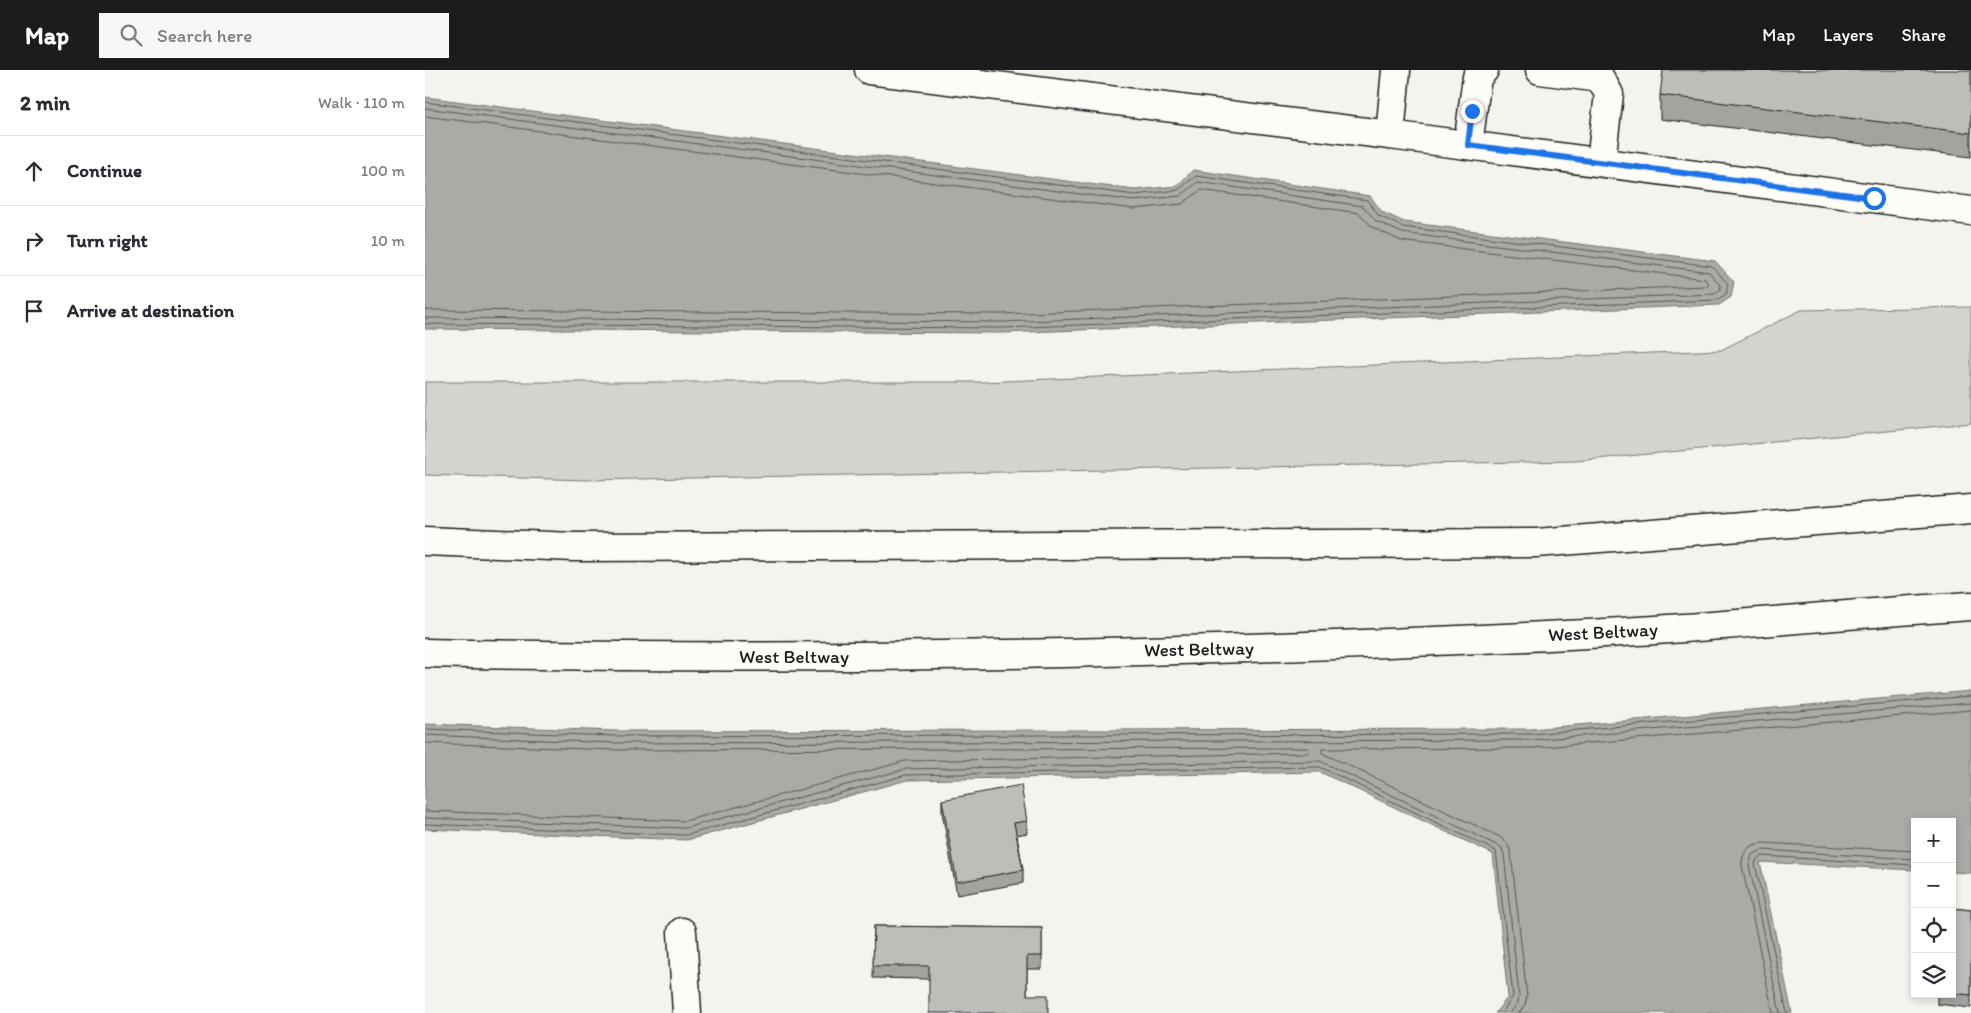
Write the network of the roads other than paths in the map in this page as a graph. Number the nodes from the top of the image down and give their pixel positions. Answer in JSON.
{"nodes":[{"id":1,"x":869,"y":70,"type":"edge"},
{"id":2,"x":1396,"y":70,"type":"edge"},
{"id":3,"x":1484,"y":70,"type":"edge"},
{"id":4,"x":1540,"y":70,"type":"edge"},
{"id":5,"x":1389,"y":135,"type":"junction"},
{"id":6,"x":1468,"y":145,"type":"junction"},
{"id":7,"x":1601,"y":162,"type":"junction"},
{"id":8,"x":1971,"y":211,"type":"edge"},
{"id":9,"x":1971,"y":509,"type":"edge"},
{"id":10,"x":425,"y":541,"type":"edge"},
{"id":11,"x":1971,"y":606,"type":"edge"},
{"id":12,"x":425,"y":653,"type":"edge"},
{"id":13,"x":682,"y":932,"type":"dead end"},
{"id":14,"x":687,"y":1013,"type":"edge"}],
"edges":[{"from":1,"to":5,"type":"main road"},
{"from":2,"to":5,"type":"main road"},
{"from":3,"to":6,"type":"main road"},
{"from":4,"to":7,"type":"main road"},
{"from":5,"to":6,"type":"main road"},
{"from":6,"to":7,"type":"main road"},
{"from":7,"to":8,"type":"main road"},
{"from":9,"to":10,"type":"main road"},
{"from":11,"to":12,"type":"main road","name":"West Beltway"},
{"from":13,"to":14,"type":"main road"}]}
